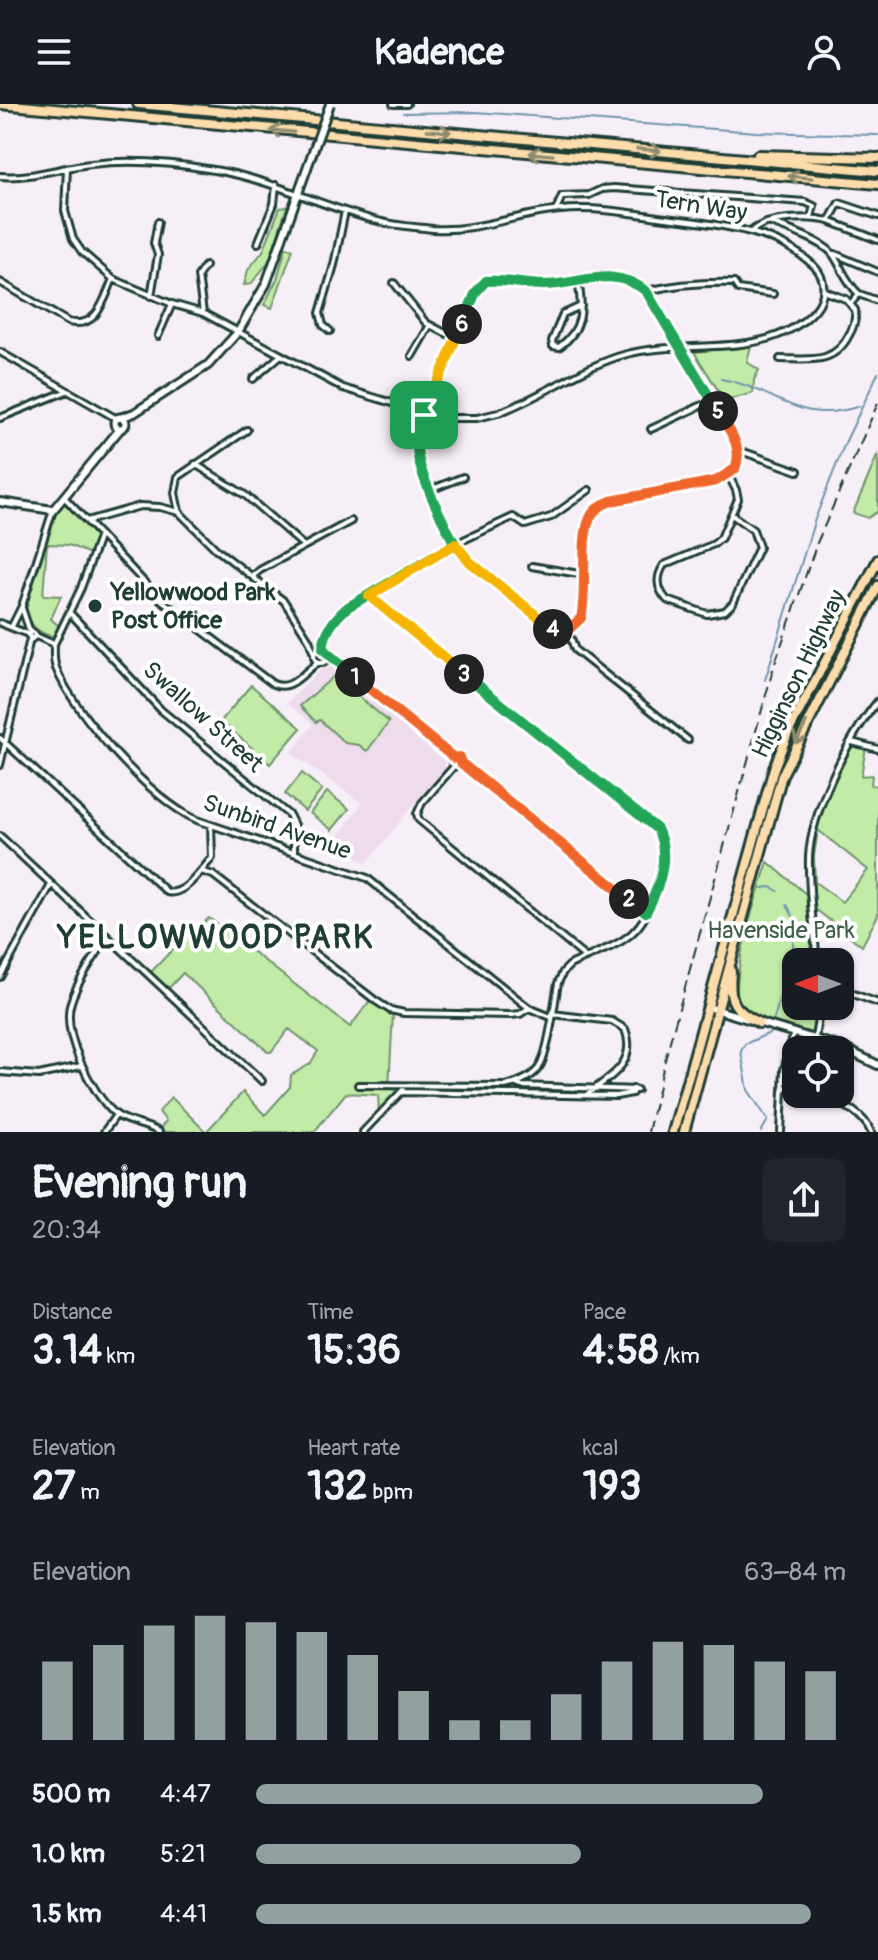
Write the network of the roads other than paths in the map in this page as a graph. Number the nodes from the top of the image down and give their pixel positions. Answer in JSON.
{"nodes":[{"id":1,"x":0,"y":104,"type":"edge"},
{"id":2,"x":138,"y":104,"type":"edge"},
{"id":3,"x":330,"y":104,"type":"edge"},
{"id":4,"x":393,"y":104,"type":"edge"},
{"id":5,"x":407,"y":104,"type":"edge"},
{"id":6,"x":673,"y":153,"type":"junction"},
{"id":7,"x":878,"y":158,"type":"edge"},
{"id":8,"x":67,"y":168,"type":"junction"},
{"id":9,"x":878,"y":171,"type":"edge"},
{"id":10,"x":0,"y":176,"type":"edge"},
{"id":11,"x":878,"y":184,"type":"edge"},
{"id":12,"x":276,"y":185,"type":"junction"},
{"id":13,"x":298,"y":193,"type":"junction"},
{"id":14,"x":556,"y":210,"type":"junction"},
{"id":15,"x":345,"y":211,"type":"junction"},
{"id":16,"x":878,"y":216,"type":"edge"},
{"id":17,"x":811,"y":217,"type":"junction"},
{"id":18,"x":829,"y":221,"type":"junction"},
{"id":19,"x":158,"y":222,"type":"dead end"},
{"id":20,"x":770,"y":223,"type":"junction"},
{"id":21,"x":751,"y":232,"type":"junction"},
{"id":22,"x":878,"y":240,"type":"edge"},
{"id":23,"x":258,"y":243,"type":"dead end"},
{"id":24,"x":833,"y":253,"type":"junction"},
{"id":25,"x":205,"y":266,"type":"dead end"},
{"id":26,"x":878,"y":272,"type":"edge"},
{"id":27,"x":113,"y":279,"type":"junction"},
{"id":28,"x":578,"y":281,"type":"junction"},
{"id":29,"x":0,"y":282,"type":"edge"},
{"id":30,"x":394,"y":283,"type":"dead end"},
{"id":31,"x":646,"y":291,"type":"junction"},
{"id":32,"x":824,"y":291,"type":"junction"},
{"id":33,"x":773,"y":294,"type":"dead end"},
{"id":34,"x":859,"y":294,"type":"junction"},
{"id":35,"x":151,"y":296,"type":"junction"},
{"id":36,"x":878,"y":301,"type":"edge"},
{"id":37,"x":851,"y":303,"type":"junction"},
{"id":38,"x":172,"y":304,"type":"junction"},
{"id":39,"x":581,"y":306,"type":"junction"},
{"id":40,"x":203,"y":313,"type":"junction"},
{"id":41,"x":430,"y":325,"type":"junction"},
{"id":42,"x":330,"y":331,"type":"dead end"},
{"id":43,"x":238,"y":332,"type":"junction"},
{"id":44,"x":158,"y":336,"type":"dead end"},
{"id":45,"x":455,"y":338,"type":"junction"},
{"id":46,"x":681,"y":348,"type":"junction"},
{"id":47,"x":0,"y":352,"type":"edge"},
{"id":48,"x":281,"y":355,"type":"junction"},
{"id":49,"x":412,"y":356,"type":"dead end"},
{"id":50,"x":780,"y":359,"type":"dead end"},
{"id":51,"x":253,"y":379,"type":"dead end"},
{"id":52,"x":67,"y":391,"type":"junction"},
{"id":53,"x":711,"y":401,"type":"junction"},
{"id":54,"x":424,"y":415,"type":"junction"},
{"id":55,"x":0,"y":418,"type":"edge"},
{"id":56,"x":119,"y":423,"type":"junction"},
{"id":57,"x":651,"y":429,"type":"dead end"},
{"id":58,"x":247,"y":430,"type":"dead end"},
{"id":59,"x":738,"y":450,"type":"junction"},
{"id":60,"x":195,"y":464,"type":"junction"},
{"id":61,"x":798,"y":471,"type":"dead end"},
{"id":62,"x":728,"y":476,"type":"junction"},
{"id":63,"x":463,"y":477,"type":"dead end"},
{"id":64,"x":430,"y":490,"type":"junction"},
{"id":65,"x":589,"y":490,"type":"dead end"},
{"id":66,"x":64,"y":497,"type":"junction"},
{"id":67,"x":0,"y":502,"type":"edge"},
{"id":68,"x":53,"y":510,"type":"junction"},
{"id":69,"x":179,"y":512,"type":"junction"},
{"id":70,"x":732,"y":515,"type":"junction"},
{"id":71,"x":87,"y":521,"type":"junction"},
{"id":72,"x":351,"y":521,"type":"dead end"},
{"id":73,"x":100,"y":534,"type":"junction"},
{"id":74,"x":455,"y":544,"type":"junction"},
{"id":75,"x":304,"y":546,"type":"junction"},
{"id":76,"x":878,"y":560,"type":"edge"},
{"id":77,"x":532,"y":566,"type":"dead end"},
{"id":78,"x":585,"y":575,"type":"junction"},
{"id":79,"x":253,"y":576,"type":"junction"},
{"id":80,"x":878,"y":586,"type":"edge"},
{"id":81,"x":369,"y":596,"type":"junction"},
{"id":82,"x":22,"y":606,"type":"junction"},
{"id":83,"x":70,"y":613,"type":"junction"},
{"id":84,"x":0,"y":623,"type":"edge"},
{"id":85,"x":12,"y":626,"type":"junction"},
{"id":86,"x":568,"y":630,"type":"junction"},
{"id":87,"x":31,"y":635,"type":"junction"},
{"id":88,"x":54,"y":644,"type":"junction"},
{"id":89,"x":319,"y":651,"type":"junction"},
{"id":90,"x":321,"y":662,"type":"junction"},
{"id":91,"x":341,"y":666,"type":"junction"},
{"id":92,"x":309,"y":667,"type":"junction"},
{"id":93,"x":878,"y":701,"type":"edge"},
{"id":94,"x":0,"y":738,"type":"edge"},
{"id":95,"x":688,"y":740,"type":"dead end"},
{"id":96,"x":5,"y":742,"type":"junction"},
{"id":97,"x":852,"y":742,"type":"junction"},
{"id":98,"x":878,"y":749,"type":"edge"},
{"id":99,"x":454,"y":758,"type":"junction"},
{"id":100,"x":461,"y":763,"type":"junction"},
{"id":101,"x":0,"y":765,"type":"edge"},
{"id":102,"x":455,"y":765,"type":"junction"},
{"id":103,"x":211,"y":825,"type":"junction"},
{"id":104,"x":0,"y":836,"type":"edge"},
{"id":105,"x":294,"y":852,"type":"junction"},
{"id":106,"x":212,"y":858,"type":"junction"},
{"id":107,"x":201,"y":871,"type":"junction"},
{"id":108,"x":213,"y":875,"type":"junction"},
{"id":109,"x":51,"y":885,"type":"junction"},
{"id":110,"x":646,"y":912,"type":"junction"},
{"id":111,"x":108,"y":937,"type":"junction"},
{"id":112,"x":734,"y":948,"type":"junction"},
{"id":113,"x":816,"y":948,"type":"edge"},
{"id":114,"x":585,"y":957,"type":"junction"},
{"id":115,"x":0,"y":977,"type":"edge"},
{"id":116,"x":854,"y":994,"type":"edge"},
{"id":117,"x":878,"y":1003,"type":"edge"},
{"id":118,"x":529,"y":1008,"type":"junction"},
{"id":119,"x":712,"y":1008,"type":"junction"},
{"id":120,"x":551,"y":1016,"type":"junction"},
{"id":121,"x":759,"y":1023,"type":"junction"},
{"id":122,"x":794,"y":1032,"type":"junction"},
{"id":123,"x":793,"y":1036,"type":"edge"},
{"id":124,"x":808,"y":1036,"type":"edge"},
{"id":125,"x":854,"y":1052,"type":"edge"},
{"id":126,"x":878,"y":1065,"type":"edge"},
{"id":127,"x":81,"y":1066,"type":"junction"},
{"id":128,"x":0,"y":1072,"type":"edge"},
{"id":129,"x":262,"y":1081,"type":"dead end"},
{"id":130,"x":516,"y":1084,"type":"junction"},
{"id":131,"x":358,"y":1085,"type":"dead end"},
{"id":132,"x":405,"y":1086,"type":"junction"},
{"id":133,"x":596,"y":1088,"type":"junction"},
{"id":134,"x":401,"y":1092,"type":"junction"},
{"id":135,"x":586,"y":1095,"type":"junction"},
{"id":136,"x":782,"y":1108,"type":"edge"},
{"id":137,"x":844,"y":1108,"type":"edge"},
{"id":138,"x":116,"y":1115,"type":"junction"},
{"id":139,"x":104,"y":1132,"type":"edge"},
{"id":140,"x":159,"y":1132,"type":"edge"},
{"id":141,"x":363,"y":1132,"type":"edge"},
{"id":142,"x":673,"y":1132,"type":"edge"},
{"id":143,"x":684,"y":1132,"type":"edge"},
{"id":144,"x":781,"y":1132,"type":"edge"},
{"id":145,"x":871,"y":1132,"type":"edge"}],
"edges":[{"from":11,"to":1,"type":"highway","one_way":true},
{"from":2,"to":6,"type":"highway","one_way":true},
{"from":3,"to":13,"type":"street","bridge":true},
{"from":4,"to":5,"type":"street"},
{"from":6,"to":7,"type":"highway"},
{"from":6,"to":9,"type":"highway"},
{"from":8,"to":10,"type":"street","name":"Tern Way"},
{"from":8,"to":12,"type":"street","name":"Tern Way"},
{"from":8,"to":27,"type":"street"},
{"from":12,"to":13,"type":"street","name":"Tern Way"},
{"from":12,"to":23,"type":"street"},
{"from":13,"to":15,"type":"street","name":"Tern Way"},
{"from":13,"to":43,"type":"street"},
{"from":14,"to":15,"type":"street","name":"Tern Way"},
{"from":14,"to":17,"type":"street"},
{"from":14,"to":21,"type":"street","name":"Tern Way"},
{"from":15,"to":42,"type":"street"},
{"from":16,"to":18,"type":"street"},
{"from":17,"to":18,"type":"street"},
{"from":17,"to":20,"type":"street"},
{"from":18,"to":22,"type":"street"},
{"from":19,"to":35,"type":"street"},
{"from":20,"to":21,"type":"street"},
{"from":20,"to":24,"type":"street"},
{"from":21,"to":32,"type":"street","name":"Tern Way"},
{"from":24,"to":26,"type":"street"},
{"from":24,"to":34,"type":"street"},
{"from":25,"to":40,"type":"street"},
{"from":27,"to":29,"type":"street"},
{"from":27,"to":35,"type":"street"},
{"from":28,"to":31,"type":"street"},
{"from":28,"to":39,"type":"street"},
{"from":28,"to":45,"type":"street"},
{"from":30,"to":41,"type":"street"},
{"from":31,"to":33,"type":"street"},
{"from":31,"to":46,"type":"street"},
{"from":32,"to":37,"type":"street"},
{"from":32,"to":46,"type":"street"},
{"from":34,"to":36,"type":"street"},
{"from":34,"to":37,"type":"street"},
{"from":35,"to":38,"type":"street"},
{"from":37,"to":50,"type":"street"},
{"from":38,"to":40,"type":"street"},
{"from":38,"to":44,"type":"street"},
{"from":39,"to":39,"type":"street"},
{"from":40,"to":43,"type":"street"},
{"from":41,"to":45,"type":"street"},
{"from":41,"to":49,"type":"street"},
{"from":43,"to":48,"type":"street"},
{"from":43,"to":56,"type":"street"},
{"from":45,"to":54,"type":"street"},
{"from":46,"to":53,"type":"street"},
{"from":46,"to":54,"type":"street"},
{"from":47,"to":52,"type":"street"},
{"from":48,"to":51,"type":"street"},
{"from":48,"to":54,"type":"street"},
{"from":52,"to":55,"type":"street"},
{"from":52,"to":56,"type":"street"},
{"from":53,"to":57,"type":"street"},
{"from":53,"to":59,"type":"street"},
{"from":54,"to":64,"type":"street"},
{"from":56,"to":66,"type":"street"},
{"from":58,"to":60,"type":"street"},
{"from":59,"to":61,"type":"street"},
{"from":59,"to":62,"type":"street"},
{"from":60,"to":69,"type":"street"},
{"from":60,"to":75,"type":"street"},
{"from":62,"to":70,"type":"street"},
{"from":62,"to":78,"type":"street"},
{"from":63,"to":64,"type":"street"},
{"from":64,"to":74,"type":"street"},
{"from":65,"to":74,"type":"street"},
{"from":66,"to":68,"type":"street"},
{"from":66,"to":71,"type":"street"},
{"from":67,"to":68,"type":"street"},
{"from":68,"to":82,"type":"street"},
{"from":69,"to":71,"type":"street"},
{"from":69,"to":79,"type":"street"},
{"from":70,"to":70,"type":"street"},
{"from":71,"to":73,"type":"street"},
{"from":72,"to":75,"type":"street"},
{"from":73,"to":83,"type":"street"},
{"from":73,"to":92,"type":"street"},
{"from":74,"to":81,"type":"street"},
{"from":74,"to":86,"type":"street"},
{"from":75,"to":79,"type":"street"},
{"from":76,"to":119,"type":"highway","name":"Higginson Highway"},
{"from":77,"to":78,"type":"street"},
{"from":78,"to":86,"type":"street"},
{"from":79,"to":89,"type":"street"},
{"from":80,"to":112,"type":"highway","name":"Higginson Highway","one_way":true},
{"from":81,"to":89,"type":"street"},
{"from":81,"to":110,"type":"street"},
{"from":82,"to":85,"type":"street"},
{"from":82,"to":87,"type":"street"},
{"from":83,"to":88,"type":"street"},
{"from":83,"to":105,"type":"street","name":"Swallow Street"},
{"from":84,"to":85,"type":"street"},
{"from":85,"to":87,"type":"street"},
{"from":86,"to":95,"type":"street"},
{"from":87,"to":88,"type":"street"},
{"from":87,"to":96,"type":"street"},
{"from":88,"to":103,"type":"street","name":"Sunbird Avenue"},
{"from":89,"to":90,"type":"street"},
{"from":89,"to":90,"type":"street"},
{"from":89,"to":91,"type":"street"},
{"from":89,"to":92,"type":"street"},
{"from":90,"to":91,"type":"street"},
{"from":90,"to":92,"type":"street"},
{"from":91,"to":99,"type":"street"},
{"from":93,"to":97,"type":"street"},
{"from":94,"to":96,"type":"street"},
{"from":96,"to":101,"type":"street"},
{"from":96,"to":107,"type":"street"},
{"from":97,"to":98,"type":"street"},
{"from":97,"to":113,"type":"street"},
{"from":99,"to":100,"type":"street"},
{"from":99,"to":102,"type":"street"},
{"from":100,"to":102,"type":"street"},
{"from":100,"to":110,"type":"street"},
{"from":102,"to":114,"type":"street"},
{"from":103,"to":105,"type":"street","name":"Sunbird Avenue"},
{"from":103,"to":106,"type":"street"},
{"from":104,"to":109,"type":"street"},
{"from":105,"to":118,"type":"street","name":"Sunbird Avenue"},
{"from":106,"to":107,"type":"street"},
{"from":106,"to":108,"type":"street"},
{"from":107,"to":108,"type":"street"},
{"from":108,"to":118,"type":"street"},
{"from":109,"to":111,"type":"street"},
{"from":109,"to":115,"type":"street"},
{"from":110,"to":114,"type":"street"},
{"from":111,"to":127,"type":"street"},
{"from":111,"to":129,"type":"street"},
{"from":112,"to":119,"type":"highway","name":"Higginson Highway"},
{"from":112,"to":121,"type":"highway"},
{"from":114,"to":120,"type":"street"},
{"from":116,"to":117,"type":"street"},
{"from":118,"to":120,"type":"street","name":"Sunbird Avenue"},
{"from":119,"to":121,"type":"street"},
{"from":119,"to":142,"type":"highway","name":"Higginson Highway"},
{"from":119,"to":143,"type":"highway","name":"Higginson Highway"},
{"from":120,"to":130,"type":"street"},
{"from":120,"to":133,"type":"street","name":"Sunbird Avenue"},
{"from":121,"to":122,"type":"street"},
{"from":122,"to":123,"type":"street"},
{"from":122,"to":124,"type":"street"},
{"from":125,"to":126,"type":"street"},
{"from":127,"to":128,"type":"street"},
{"from":127,"to":138,"type":"street"},
{"from":130,"to":132,"type":"street"},
{"from":130,"to":133,"type":"street"},
{"from":131,"to":132,"type":"street"},
{"from":132,"to":134,"type":"street"},
{"from":133,"to":135,"type":"street"},
{"from":133,"to":135,"type":"street"},
{"from":134,"to":135,"type":"street"},
{"from":134,"to":141,"type":"street"},
{"from":136,"to":144,"type":"street"},
{"from":137,"to":145,"type":"street"},
{"from":138,"to":139,"type":"street"},
{"from":138,"to":140,"type":"street"}]}
